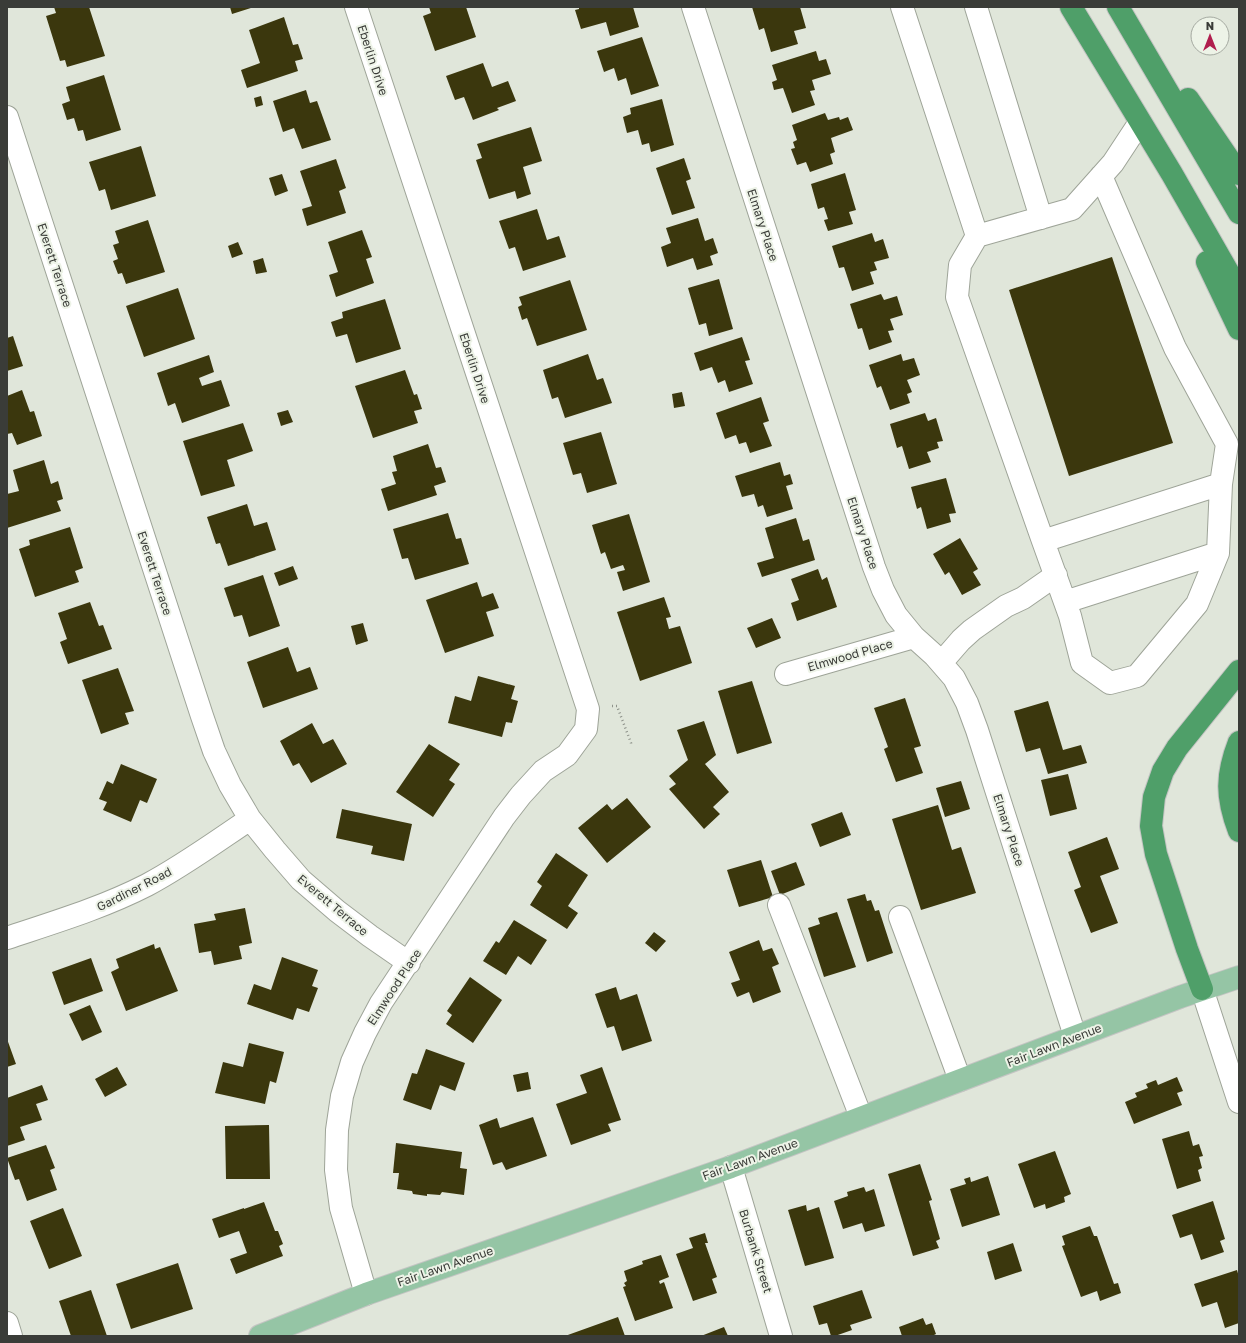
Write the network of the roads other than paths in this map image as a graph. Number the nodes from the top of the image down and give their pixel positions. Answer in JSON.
{"nodes":[{"id":1,"x":356,"y":7,"type":"edge"},
{"id":2,"x":693,"y":7,"type":"edge"},
{"id":3,"x":902,"y":7,"type":"edge"},
{"id":4,"x":976,"y":7,"type":"edge"},
{"id":5,"x":1071,"y":7,"type":"edge"},
{"id":6,"x":1118,"y":7,"type":"edge"},
{"id":7,"x":1126,"y":7,"type":"edge"},
{"id":8,"x":7,"y":117,"type":"edge"},
{"id":9,"x":1144,"y":128,"type":"junction"},
{"id":10,"x":13,"y":153,"type":"edge"},
{"id":11,"x":1239,"y":174,"type":"edge"},
{"id":12,"x":1101,"y":176,"type":"junction"},
{"id":13,"x":1239,"y":214,"type":"edge"},
{"id":14,"x":1041,"y":218,"type":"junction"},
{"id":15,"x":977,"y":236,"type":"junction"},
{"id":16,"x":1239,"y":291,"type":"edge"},
{"id":17,"x":1239,"y":329,"type":"edge"},
{"id":18,"x":1221,"y":484,"type":"junction"},
{"id":19,"x":1042,"y":541,"type":"junction"},
{"id":20,"x":1218,"y":553,"type":"junction"},
{"id":21,"x":1056,"y":575,"type":"junction"},
{"id":22,"x":1065,"y":602,"type":"junction"},
{"id":23,"x":914,"y":637,"type":"junction"},
{"id":24,"x":941,"y":663,"type":"junction"},
{"id":25,"x":1239,"y":671,"type":"edge"},
{"id":26,"x":786,"y":674,"type":"dead end"},
{"id":27,"x":586,"y":729,"type":"joint"},
{"id":28,"x":1239,"y":742,"type":"edge"},
{"id":29,"x":250,"y":819,"type":"junction"},
{"id":30,"x":1239,"y":831,"type":"edge"},
{"id":31,"x":779,"y":905,"type":"dead end"},
{"id":32,"x":900,"y":917,"type":"dead end"},
{"id":33,"x":7,"y":938,"type":"edge"},
{"id":34,"x":409,"y":963,"type":"junction"},
{"id":35,"x":1239,"y":977,"type":"edge"},
{"id":36,"x":1202,"y":989,"type":"junction"},
{"id":37,"x":1075,"y":1036,"type":"junction"},
{"id":38,"x":960,"y":1080,"type":"junction"},
{"id":39,"x":1239,"y":1102,"type":"edge"},
{"id":40,"x":861,"y":1117,"type":"junction"},
{"id":41,"x":731,"y":1167,"type":"junction"},
{"id":42,"x":366,"y":1294,"type":"junction"},
{"id":43,"x":7,"y":1323,"type":"edge"},
{"id":44,"x":11,"y":1336,"type":"edge"},
{"id":45,"x":260,"y":1336,"type":"edge"},
{"id":46,"x":782,"y":1336,"type":"edge"}],
"edges":[{"from":1,"to":27,"type":"street","name":"Eberlin Drive"},
{"from":2,"to":23,"type":"street","name":"Elmary Place"},
{"from":3,"to":15,"type":"street"},
{"from":4,"to":14,"type":"street"},
{"from":5,"to":9,"type":"highway"},
{"from":6,"to":13,"type":"highway"},
{"from":7,"to":11,"type":"highway"},
{"from":8,"to":10,"type":"street","name":"Everett Terrace"},
{"from":9,"to":12,"type":"street"},
{"from":9,"to":16,"type":"highway"},
{"from":9,"to":17,"type":"highway"},
{"from":10,"to":29,"type":"street","name":"Everett Terrace"},
{"from":12,"to":14,"type":"street"},
{"from":12,"to":18,"type":"street"},
{"from":14,"to":15,"type":"street"},
{"from":15,"to":19,"type":"street"},
{"from":18,"to":19,"type":"street"},
{"from":18,"to":20,"type":"street"},
{"from":19,"to":21,"type":"street"},
{"from":20,"to":22,"type":"street"},
{"from":20,"to":22,"type":"street"},
{"from":21,"to":22,"type":"street"},
{"from":21,"to":24,"type":"street"},
{"from":23,"to":24,"type":"street","name":"Elmary Place"},
{"from":23,"to":26,"type":"street","name":"Elmwood Place"},
{"from":24,"to":37,"type":"street","name":"Elmary Place"},
{"from":25,"to":36,"type":"highway"},
{"from":27,"to":34,"type":"street","name":"Elmwood Place"},
{"from":28,"to":30,"type":"highway"},
{"from":29,"to":33,"type":"street","name":"Gardiner Road"},
{"from":29,"to":34,"type":"street","name":"Everett Terrace"},
{"from":31,"to":40,"type":"street"},
{"from":32,"to":38,"type":"street"},
{"from":34,"to":42,"type":"street","name":"Elmwood Place"},
{"from":35,"to":36,"type":"main road","name":"Fair Lawn Avenue"},
{"from":36,"to":37,"type":"main road","name":"Fair Lawn Avenue"},
{"from":36,"to":39,"type":"street"},
{"from":37,"to":38,"type":"main road","name":"Fair Lawn Avenue"},
{"from":38,"to":40,"type":"main road","name":"Fair Lawn Avenue"},
{"from":40,"to":41,"type":"main road","name":"Fair Lawn Avenue"},
{"from":41,"to":42,"type":"main road","name":"Fair Lawn Avenue"},
{"from":41,"to":46,"type":"street","name":"Burbank Street"},
{"from":42,"to":45,"type":"main road","name":"Fair Lawn Avenue"},
{"from":43,"to":44,"type":"street"}]}
